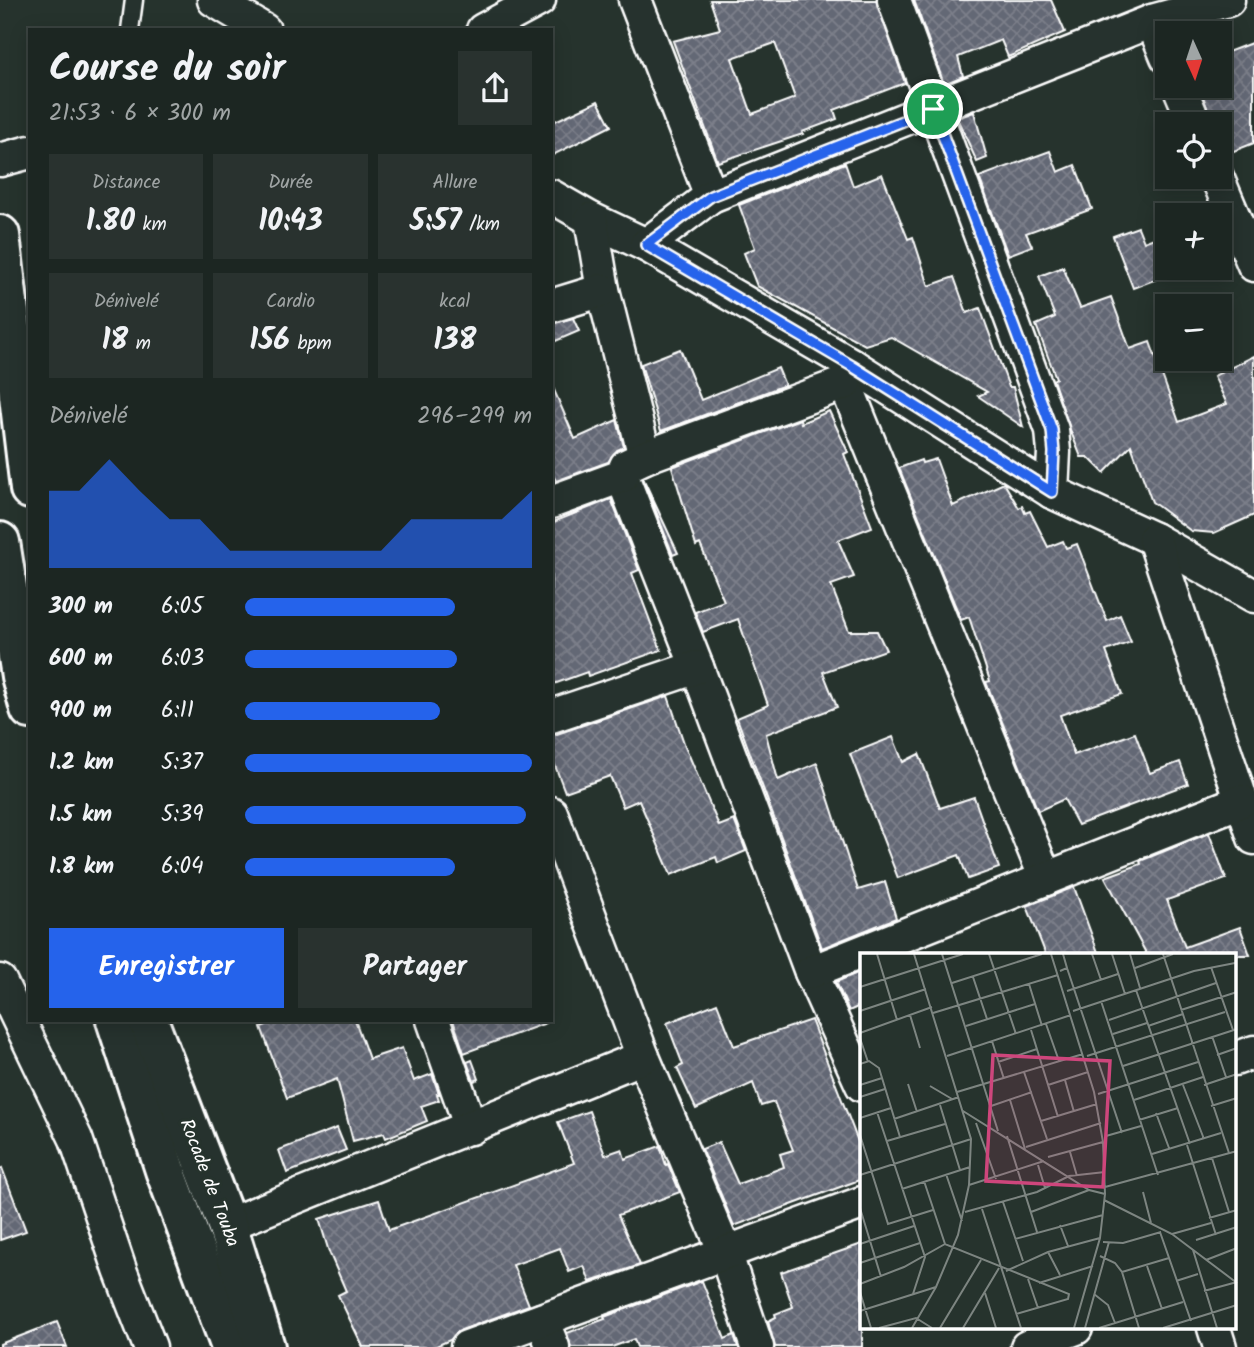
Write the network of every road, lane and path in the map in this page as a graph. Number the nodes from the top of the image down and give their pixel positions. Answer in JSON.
{"nodes":[{"id":1,"x":134,"y":0,"type":"edge"},
{"id":2,"x":214,"y":0,"type":"edge"},
{"id":3,"x":539,"y":0,"type":"edge"},
{"id":4,"x":635,"y":0,"type":"edge"},
{"id":5,"x":894,"y":0,"type":"edge"},
{"id":6,"x":1228,"y":0,"type":"edge"},
{"id":7,"x":1152,"y":21,"type":"junction"},
{"id":8,"x":130,"y":28,"type":"edge"},
{"id":9,"x":261,"y":28,"type":"edge"},
{"id":10,"x":488,"y":28,"type":"edge"},
{"id":11,"x":1155,"y":28,"type":"edge"},
{"id":12,"x":933,"y":109,"type":"junction"},
{"id":13,"x":28,"y":153,"type":"edge"},
{"id":14,"x":0,"y":160,"type":"edge"},
{"id":15,"x":1222,"y":189,"type":"edge"},
{"id":16,"x":553,"y":196,"type":"edge"},
{"id":17,"x":711,"y":196,"type":"junction"},
{"id":18,"x":592,"y":219,"type":"junction"},
{"id":19,"x":0,"y":235,"type":"edge"},
{"id":20,"x":646,"y":245,"type":"junction"},
{"id":21,"x":1254,"y":265,"type":"edge"},
{"id":22,"x":603,"y":290,"type":"junction"},
{"id":23,"x":553,"y":305,"type":"edge"},
{"id":24,"x":848,"y":374,"type":"junction"},
{"id":25,"x":634,"y":466,"type":"junction"},
{"id":26,"x":28,"y":473,"type":"edge"},
{"id":27,"x":1052,"y":492,"type":"junction"},
{"id":28,"x":553,"y":501,"type":"edge"},
{"id":29,"x":1154,"y":539,"type":"junction"},
{"id":30,"x":0,"y":545,"type":"edge"},
{"id":31,"x":1254,"y":596,"type":"edge"},
{"id":32,"x":697,"y":667,"type":"junction"},
{"id":33,"x":28,"y":702,"type":"edge"},
{"id":34,"x":553,"y":715,"type":"edge"},
{"id":35,"x":1241,"y":801,"type":"junction"},
{"id":36,"x":553,"y":818,"type":"edge"},
{"id":37,"x":1254,"y":838,"type":"edge"},
{"id":38,"x":1046,"y":879,"type":"junction"},
{"id":39,"x":811,"y":972,"type":"junction"},
{"id":40,"x":0,"y":981,"type":"edge"},
{"id":41,"x":15,"y":1018,"type":"edge"},
{"id":42,"x":117,"y":1022,"type":"edge"},
{"id":43,"x":149,"y":1022,"type":"edge"},
{"id":44,"x":434,"y":1022,"type":"edge"},
{"id":45,"x":1254,"y":1052,"type":"edge"},
{"id":46,"x":643,"y":1057,"type":"junction"},
{"id":47,"x":1236,"y":1059,"type":"edge"},
{"id":48,"x":860,"y":1081,"type":"edge"},
{"id":49,"x":471,"y":1128,"type":"junction"},
{"id":50,"x":860,"y":1204,"type":"edge"},
{"id":51,"x":227,"y":1226,"type":"junction"},
{"id":52,"x":725,"y":1252,"type":"junction"},
{"id":53,"x":1071,"y":1330,"type":"edge"},
{"id":54,"x":1215,"y":1330,"type":"edge"},
{"id":55,"x":547,"y":1333,"type":"edge"},
{"id":56,"x":150,"y":1347,"type":"edge"},
{"id":57,"x":231,"y":1347,"type":"edge"},
{"id":58,"x":265,"y":1347,"type":"edge"},
{"id":59,"x":467,"y":1347,"type":"edge"},
{"id":60,"x":757,"y":1347,"type":"edge"},
{"id":61,"x":1027,"y":1347,"type":"edge"},
{"id":62,"x":1220,"y":1347,"type":"edge"}],
"edges":[{"from":1,"to":8,"type":"lane"},
{"from":2,"to":9,"type":"street"},
{"from":3,"to":10,"type":"street"},
{"from":4,"to":17,"type":"street"},
{"from":5,"to":12,"type":"street"},
{"from":6,"to":7,"type":"street"},
{"from":7,"to":11,"type":"street"},
{"from":7,"to":12,"type":"street"},
{"from":12,"to":17,"type":"street"},
{"from":12,"to":27,"type":"street"},
{"from":13,"to":14,"type":"street"},
{"from":15,"to":21,"type":"street"},
{"from":16,"to":18,"type":"street"},
{"from":17,"to":20,"type":"street"},
{"from":18,"to":20,"type":"street"},
{"from":18,"to":22,"type":"street"},
{"from":19,"to":26,"type":"main road"},
{"from":20,"to":24,"type":"street"},
{"from":22,"to":23,"type":"street"},
{"from":22,"to":25,"type":"street"},
{"from":24,"to":25,"type":"street"},
{"from":24,"to":27,"type":"street"},
{"from":24,"to":38,"type":"street"},
{"from":25,"to":28,"type":"street"},
{"from":25,"to":32,"type":"street"},
{"from":27,"to":29,"type":"street"},
{"from":29,"to":31,"type":"street"},
{"from":29,"to":35,"type":"street"},
{"from":30,"to":33,"type":"main road"},
{"from":32,"to":34,"type":"street"},
{"from":32,"to":39,"type":"street"},
{"from":35,"to":37,"type":"street"},
{"from":35,"to":38,"type":"street"},
{"from":36,"to":46,"type":"street"},
{"from":38,"to":39,"type":"street"},
{"from":39,"to":48,"type":"street"},
{"from":40,"to":41,"type":"street"},
{"from":41,"to":56,"type":"street"},
{"from":42,"to":57,"type":"main road","name":"Rocade de Touba"},
{"from":43,"to":51,"type":"main road","name":"Rocade de Touba"},
{"from":44,"to":49,"type":"street"},
{"from":45,"to":47,"type":"street"},
{"from":46,"to":49,"type":"street"},
{"from":46,"to":52,"type":"street"},
{"from":49,"to":51,"type":"street"},
{"from":50,"to":52,"type":"street"},
{"from":51,"to":58,"type":"main road","name":"Rocade de Touba"},
{"from":52,"to":55,"type":"street"},
{"from":52,"to":60,"type":"street"},
{"from":53,"to":61,"type":"street"},
{"from":54,"to":62,"type":"street"},
{"from":55,"to":59,"type":"street"}]}
